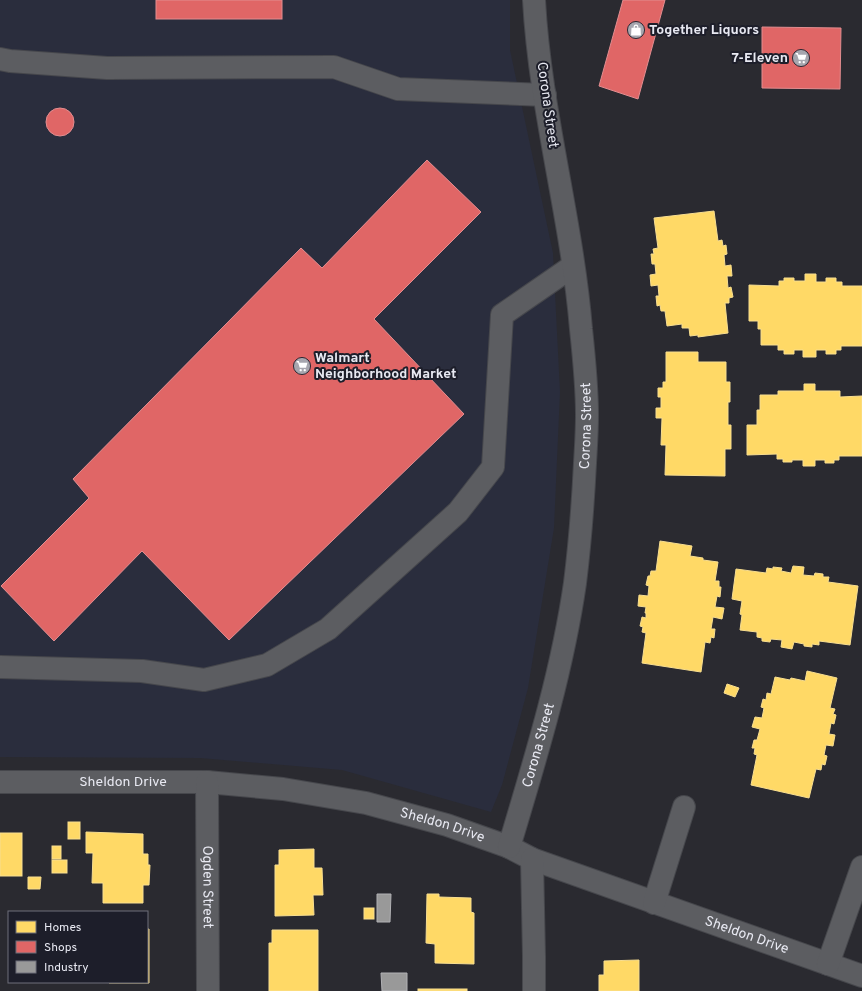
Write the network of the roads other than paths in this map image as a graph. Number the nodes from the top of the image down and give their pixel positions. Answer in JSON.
{"nodes":[{"id":1,"x":534,"y":0,"type":"edge"},
{"id":2,"x":0,"y":59,"type":"edge"},
{"id":3,"x":545,"y":95,"type":"junction"},
{"id":4,"x":573,"y":266,"type":"junction"},
{"id":5,"x":0,"y":667,"type":"edge"},
{"id":6,"x":0,"y":782,"type":"edge"},
{"id":7,"x":207,"y":782,"type":"junction"},
{"id":8,"x":684,"y":807,"type":"dead end"},
{"id":9,"x":509,"y":847,"type":"junction"},
{"id":10,"x":532,"y":860,"type":"junction"},
{"id":11,"x":862,"y":866,"type":"edge"},
{"id":12,"x":654,"y":903,"type":"junction"},
{"id":13,"x":828,"y":964,"type":"junction"},
{"id":14,"x":862,"y":976,"type":"edge"},
{"id":15,"x":208,"y":991,"type":"edge"},
{"id":16,"x":534,"y":991,"type":"edge"}],
"edges":[{"from":1,"to":3,"type":"street","name":"Corona Street"},
{"from":2,"to":3,"type":"street"},
{"from":3,"to":4,"type":"street","name":"Corona Street"},
{"from":4,"to":5,"type":"street"},
{"from":4,"to":9,"type":"street","name":"Corona Street"},
{"from":6,"to":7,"type":"street","name":"Sheldon Drive"},
{"from":7,"to":9,"type":"street","name":"Sheldon Drive"},
{"from":7,"to":15,"type":"street","name":"Ogden Street"},
{"from":8,"to":12,"type":"street"},
{"from":9,"to":10,"type":"street","name":"Sheldon Drive"},
{"from":10,"to":12,"type":"street","name":"Sheldon Drive"},
{"from":10,"to":16,"type":"street"},
{"from":11,"to":13,"type":"street"},
{"from":12,"to":13,"type":"street","name":"Sheldon Drive"},
{"from":13,"to":14,"type":"street","name":"Sheldon Drive"}]}
